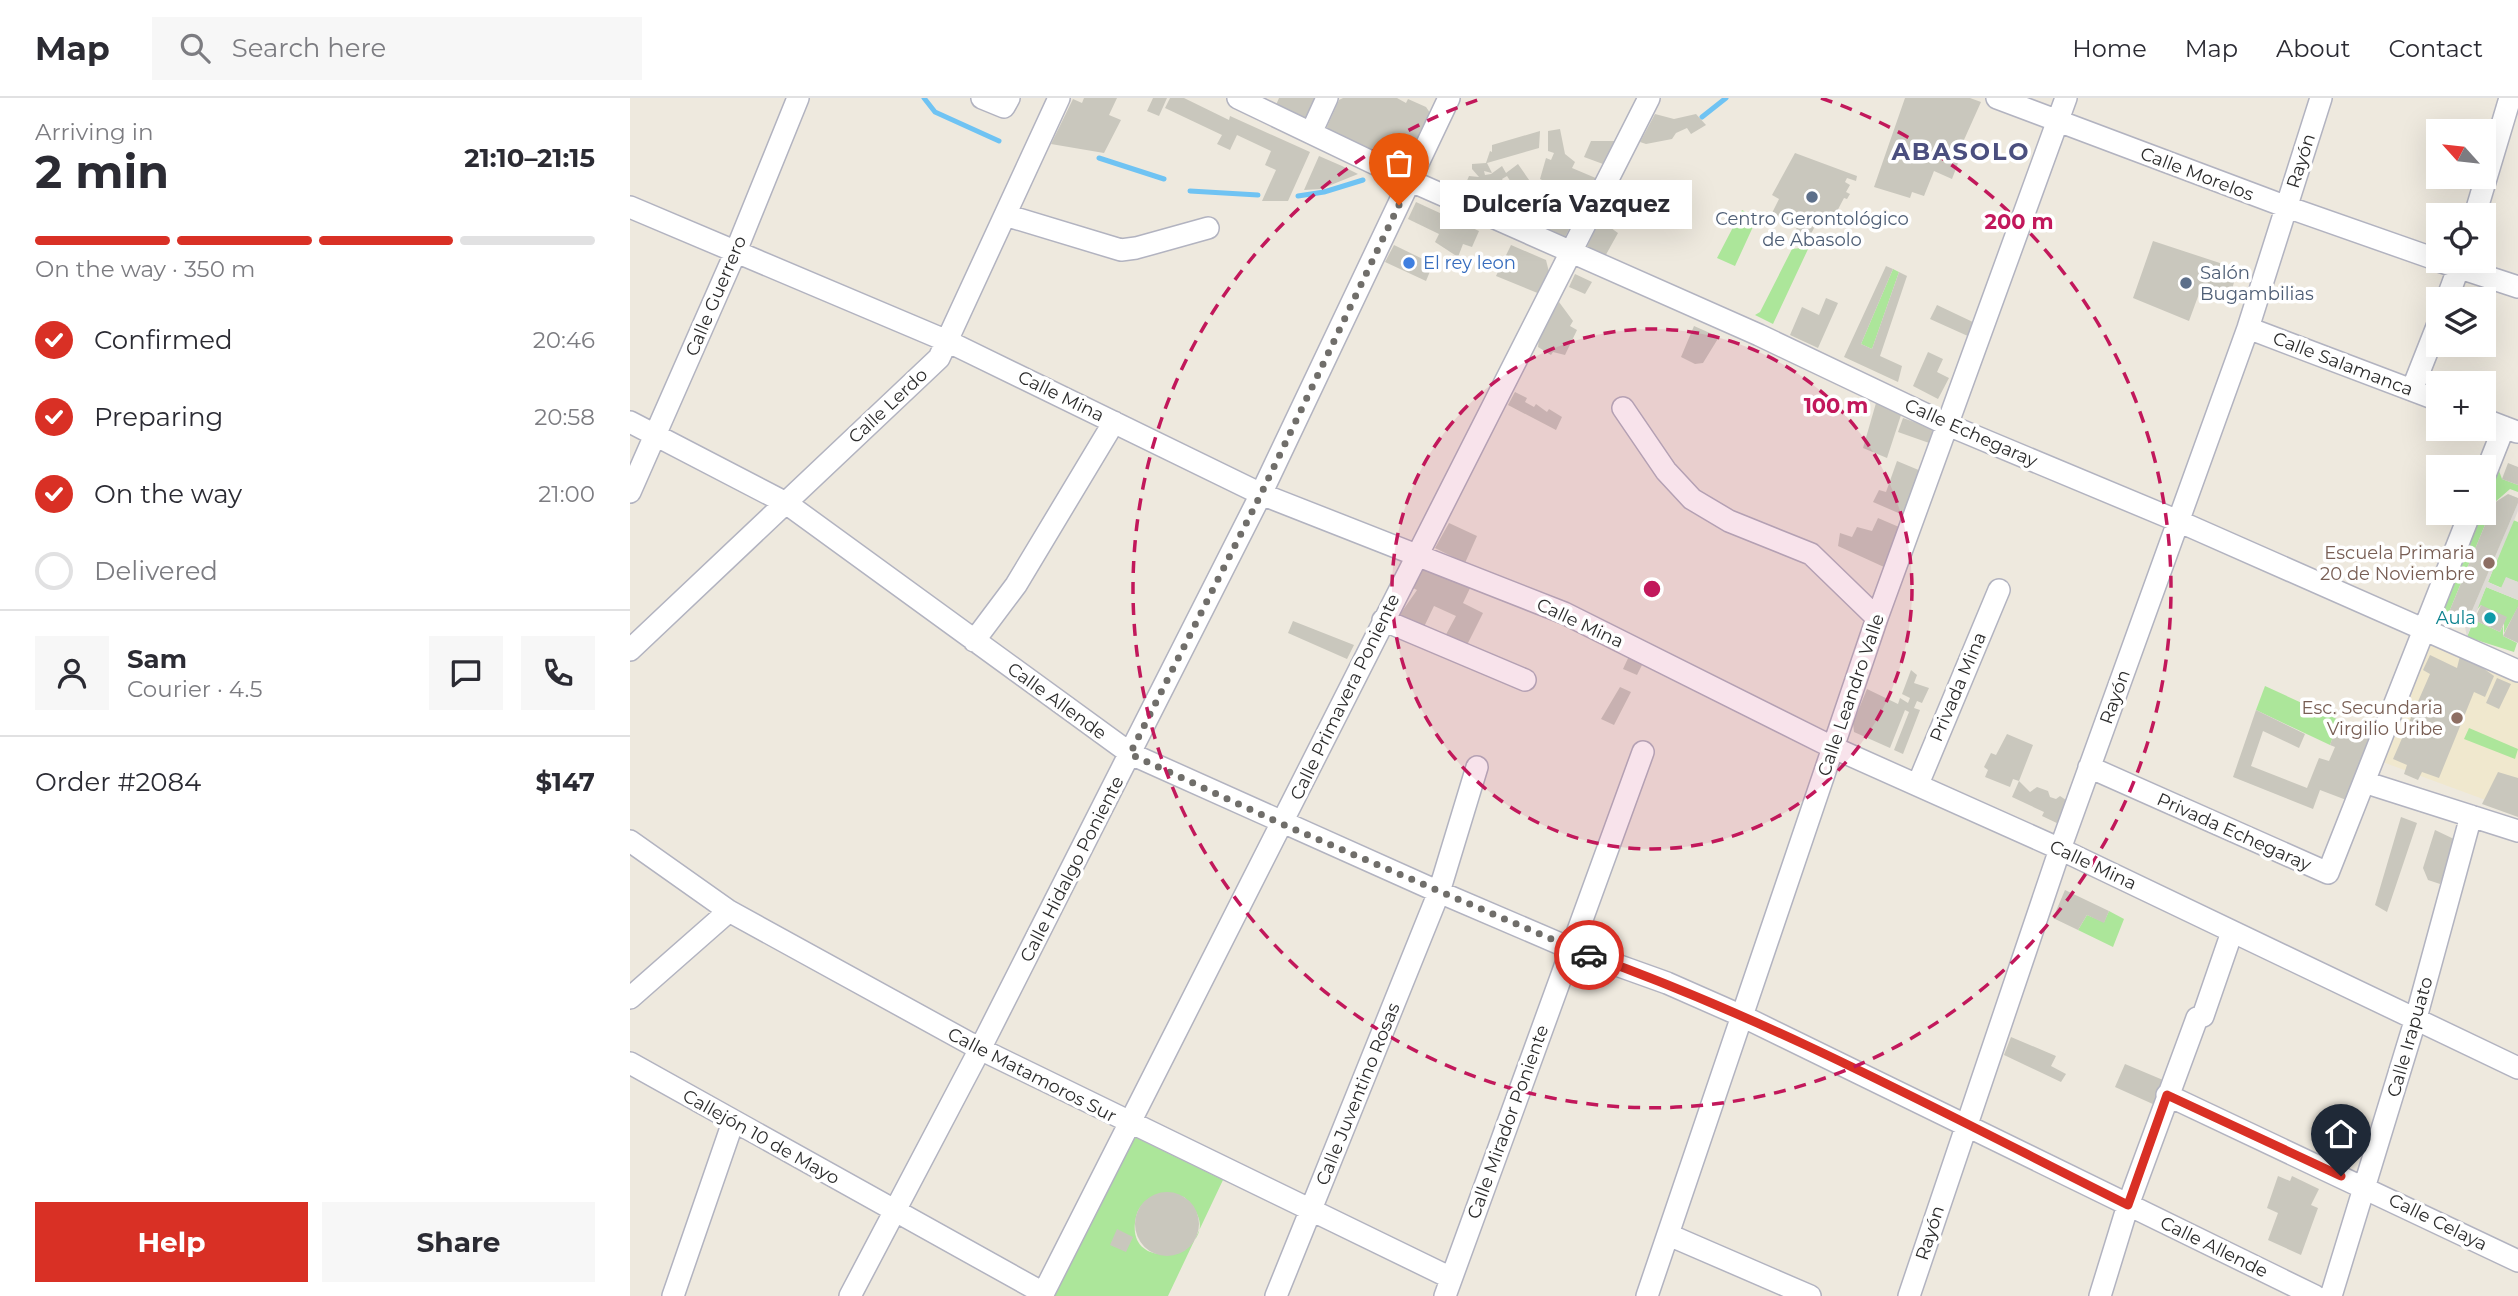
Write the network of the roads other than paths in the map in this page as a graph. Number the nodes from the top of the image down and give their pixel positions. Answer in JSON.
{"nodes":[{"id":1,"x":798,"y":98,"type":"edge"},
{"id":2,"x":982,"y":98,"type":"edge"},
{"id":3,"x":1009,"y":98,"type":"edge"},
{"id":4,"x":1059,"y":98,"type":"edge"},
{"id":5,"x":1238,"y":98,"type":"edge"},
{"id":6,"x":1327,"y":98,"type":"edge"},
{"id":7,"x":1450,"y":98,"type":"edge"},
{"id":8,"x":1649,"y":98,"type":"edge"},
{"id":9,"x":1997,"y":98,"type":"edge"},
{"id":10,"x":2066,"y":98,"type":"edge"},
{"id":11,"x":2321,"y":98,"type":"edge"},
{"id":12,"x":2510,"y":98,"type":"edge"},
{"id":13,"x":2059,"y":121,"type":"junction"},
{"id":14,"x":1311,"y":133,"type":"junction"},
{"id":15,"x":1411,"y":181,"type":"junction"},
{"id":16,"x":2479,"y":203,"type":"edge"},
{"id":17,"x":630,"y":206,"type":"edge"},
{"id":18,"x":2287,"y":207,"type":"junction"},
{"id":19,"x":1006,"y":215,"type":"junction"},
{"id":20,"x":1208,"y":228,"type":"dead end"},
{"id":21,"x":736,"y":251,"type":"junction"},
{"id":22,"x":1568,"y":252,"type":"junction"},
{"id":23,"x":2426,"y":254,"type":"edge"},
{"id":24,"x":2479,"y":273,"type":"edge"},
{"id":25,"x":2518,"y":287,"type":"edge"},
{"id":26,"x":2248,"y":328,"type":"junction"},
{"id":27,"x":947,"y":341,"type":"junction"},
{"id":28,"x":2426,"y":354,"type":"edge"},
{"id":29,"x":2412,"y":390,"type":"junction"},
{"id":30,"x":2426,"y":395,"type":"edge"},
{"id":31,"x":1623,"y":408,"type":"dead end"},
{"id":32,"x":630,"y":422,"type":"edge"},
{"id":33,"x":1114,"y":422,"type":"junction"},
{"id":34,"x":1948,"y":425,"type":"junction"},
{"id":35,"x":2511,"y":430,"type":"edge"},
{"id":36,"x":657,"y":435,"type":"junction"},
{"id":37,"x":2496,"y":457,"type":"edge"},
{"id":38,"x":630,"y":492,"type":"edge"},
{"id":39,"x":1261,"y":494,"type":"junction"},
{"id":40,"x":786,"y":503,"type":"junction"},
{"id":41,"x":2178,"y":521,"type":"junction"},
{"id":42,"x":2465,"y":525,"type":"edge"},
{"id":43,"x":1417,"y":553,"type":"junction"},
{"id":44,"x":1999,"y":590,"type":"dead end"},
{"id":45,"x":1877,"y":618,"type":"junction"},
{"id":46,"x":1383,"y":620,"type":"junction"},
{"id":47,"x":2424,"y":630,"type":"junction"},
{"id":48,"x":974,"y":640,"type":"junction"},
{"id":49,"x":630,"y":650,"type":"edge"},
{"id":50,"x":2518,"y":671,"type":"edge"},
{"id":51,"x":1525,"y":680,"type":"dead end"},
{"id":52,"x":1832,"y":747,"type":"junction"},
{"id":53,"x":1643,"y":752,"type":"dead end"},
{"id":54,"x":1130,"y":754,"type":"junction"},
{"id":55,"x":1477,"y":767,"type":"dead end"},
{"id":56,"x":2090,"y":767,"type":"junction"},
{"id":57,"x":2364,"y":782,"type":"junction"},
{"id":58,"x":1918,"y":785,"type":"junction"},
{"id":59,"x":2471,"y":816,"type":"junction"},
{"id":60,"x":1282,"y":824,"type":"junction"},
{"id":61,"x":2518,"y":831,"type":"edge"},
{"id":62,"x":630,"y":841,"type":"edge"},
{"id":63,"x":2060,"y":849,"type":"junction"},
{"id":64,"x":1439,"y":892,"type":"junction"},
{"id":65,"x":729,"y":911,"type":"junction"},
{"id":66,"x":2232,"y":932,"type":"junction"},
{"id":67,"x":1572,"y":949,"type":"junction"},
{"id":68,"x":630,"y":998,"type":"edge"},
{"id":69,"x":1742,"y":1016,"type":"junction"},
{"id":70,"x":2416,"y":1018,"type":"junction"},
{"id":71,"x":979,"y":1049,"type":"junction"},
{"id":72,"x":630,"y":1063,"type":"edge"},
{"id":73,"x":2518,"y":1068,"type":"edge"},
{"id":74,"x":2167,"y":1095,"type":"junction"},
{"id":75,"x":733,"y":1122,"type":"junction"},
{"id":76,"x":1129,"y":1124,"type":"junction"},
{"id":77,"x":1966,"y":1124,"type":"junction"},
{"id":78,"x":2365,"y":1188,"type":"junction"},
{"id":79,"x":2128,"y":1205,"type":"junction"},
{"id":80,"x":893,"y":1210,"type":"junction"},
{"id":81,"x":1311,"y":1212,"type":"junction"},
{"id":82,"x":1669,"y":1235,"type":"junction"},
{"id":83,"x":2518,"y":1261,"type":"edge"},
{"id":84,"x":1449,"y":1291,"type":"edge"},
{"id":85,"x":1042,"y":1295,"type":"edge"},
{"id":86,"x":673,"y":1296,"type":"edge"},
{"id":87,"x":850,"y":1296,"type":"edge"},
{"id":88,"x":1276,"y":1296,"type":"edge"},
{"id":89,"x":1647,"y":1296,"type":"edge"},
{"id":90,"x":1810,"y":1296,"type":"edge"},
{"id":91,"x":1909,"y":1296,"type":"edge"},
{"id":92,"x":2099,"y":1296,"type":"edge"},
{"id":93,"x":2315,"y":1296,"type":"edge"},
{"id":94,"x":2331,"y":1296,"type":"edge"}],
"edges":[{"from":1,"to":21,"type":"street","name":"Calle Guerrero"},
{"from":2,"to":3,"type":"street"},
{"from":4,"to":19,"type":"street","name":"Calle Lerdo"},
{"from":5,"to":14,"type":"street","name":"Calle Echegaray"},
{"from":6,"to":14,"type":"street"},
{"from":7,"to":15,"type":"street","name":"Calle Hidalgo Poniente"},
{"from":8,"to":22,"type":"street","name":"Calle Primavera Poniente"},
{"from":9,"to":13,"type":"street","name":"Calle Morelos"},
{"from":10,"to":13,"type":"street","name":"Calle Leandro Valle"},
{"from":11,"to":18,"type":"street","name":"Rayón"},
{"from":12,"to":16,"type":"street"},
{"from":13,"to":18,"type":"street","name":"Calle Morelos"},
{"from":13,"to":34,"type":"street","name":"Calle Leandro Valle"},
{"from":14,"to":15,"type":"street","name":"Calle Echegaray"},
{"from":15,"to":22,"type":"street","name":"Calle Echegaray"},
{"from":15,"to":39,"type":"street","name":"Calle Hidalgo Poniente"},
{"from":17,"to":21,"type":"street","name":"Calle Mina"},
{"from":18,"to":23,"type":"street","name":"Calle Morelos"},
{"from":18,"to":26,"type":"street","name":"Rayón"},
{"from":19,"to":20,"type":"street"},
{"from":19,"to":27,"type":"street","name":"Calle Lerdo"},
{"from":21,"to":27,"type":"street","name":"Calle Mina"},
{"from":21,"to":36,"type":"street","name":"Calle Guerrero"},
{"from":22,"to":34,"type":"street","name":"Calle Echegaray"},
{"from":22,"to":43,"type":"street","name":"Calle Primavera Poniente"},
{"from":24,"to":25,"type":"street","name":"Calle Morelos"},
{"from":26,"to":29,"type":"street","name":"Calle Salamanca"},
{"from":26,"to":41,"type":"street","name":"Rayón"},
{"from":27,"to":33,"type":"street","name":"Calle Mina"},
{"from":27,"to":40,"type":"street","name":"Calle Lerdo"},
{"from":28,"to":29,"type":"street"},
{"from":29,"to":30,"type":"street","name":"Calle Salamanca"},
{"from":31,"to":45,"type":"street"},
{"from":32,"to":36,"type":"street","name":"Calle Allende"},
{"from":33,"to":39,"type":"street","name":"Calle Mina"},
{"from":33,"to":48,"type":"street"},
{"from":34,"to":41,"type":"street","name":"Calle Echegaray"},
{"from":34,"to":45,"type":"street","name":"Calle Leandro Valle"},
{"from":35,"to":37,"type":"street"},
{"from":36,"to":38,"type":"street","name":"Calle Guerrero"},
{"from":36,"to":40,"type":"street","name":"Calle Allende"},
{"from":39,"to":43,"type":"street","name":"Calle Mina"},
{"from":39,"to":54,"type":"street","name":"Calle Hidalgo Poniente"},
{"from":40,"to":48,"type":"street","name":"Calle Allende"},
{"from":40,"to":49,"type":"street","name":"Calle Lerdo"},
{"from":41,"to":47,"type":"street","name":"Calle Echegaray"},
{"from":41,"to":56,"type":"street","name":"Rayón"},
{"from":42,"to":47,"type":"street","name":"Privada Echegaray"},
{"from":43,"to":46,"type":"street","name":"Calle Primavera Poniente"},
{"from":43,"to":52,"type":"street","name":"Calle Mina"},
{"from":44,"to":58,"type":"street","name":"Privada Mina"},
{"from":45,"to":52,"type":"street","name":"Calle Leandro Valle"},
{"from":46,"to":51,"type":"street"},
{"from":46,"to":60,"type":"street","name":"Calle Primavera Poniente"},
{"from":47,"to":50,"type":"street","name":"Calle Echegaray"},
{"from":47,"to":57,"type":"street","name":"Privada Echegaray"},
{"from":48,"to":54,"type":"street","name":"Calle Allende"},
{"from":52,"to":58,"type":"street","name":"Calle Mina"},
{"from":52,"to":69,"type":"street","name":"Calle Leandro Valle"},
{"from":53,"to":67,"type":"street","name":"Calle Mirador Poniente"},
{"from":54,"to":60,"type":"street","name":"Calle Allende"},
{"from":54,"to":71,"type":"street","name":"Calle Hidalgo Poniente"},
{"from":55,"to":64,"type":"street","name":"Calle Juventino Rosas"},
{"from":56,"to":57,"type":"street","name":"Privada Echegaray"},
{"from":56,"to":63,"type":"street","name":"Rayón"},
{"from":57,"to":59,"type":"street"},
{"from":58,"to":63,"type":"street","name":"Calle Mina"},
{"from":59,"to":61,"type":"street"},
{"from":59,"to":70,"type":"street","name":"Calle Irapuato"},
{"from":60,"to":64,"type":"street","name":"Calle Allende"},
{"from":60,"to":76,"type":"street","name":"Calle Primavera Poniente"},
{"from":62,"to":65,"type":"street","name":"Calle Matamoros Sur"},
{"from":63,"to":66,"type":"street","name":"Calle Mina"},
{"from":63,"to":77,"type":"street","name":"Rayón"},
{"from":64,"to":67,"type":"street","name":"Calle Allende"},
{"from":64,"to":81,"type":"street","name":"Calle Juventino Rosas"},
{"from":65,"to":68,"type":"street"},
{"from":65,"to":71,"type":"street","name":"Calle Matamoros Sur"},
{"from":66,"to":70,"type":"street","name":"Calle Mina"},
{"from":66,"to":74,"type":"street"},
{"from":67,"to":69,"type":"street","name":"Calle Allende"},
{"from":67,"to":84,"type":"street","name":"Calle Mirador Poniente"},
{"from":69,"to":77,"type":"street","name":"Calle Allende"},
{"from":69,"to":82,"type":"street","name":"Calle Leandro Valle"},
{"from":70,"to":73,"type":"street","name":"Calle Mina"},
{"from":70,"to":78,"type":"street","name":"Calle Irapuato"},
{"from":71,"to":76,"type":"street","name":"Calle Matamoros Sur"},
{"from":71,"to":80,"type":"street","name":"Calle Hidalgo Poniente"},
{"from":72,"to":75,"type":"street","name":"Callejón 10 de Mayo"},
{"from":74,"to":78,"type":"street","name":"Calle Celaya"},
{"from":74,"to":79,"type":"street"},
{"from":75,"to":80,"type":"street","name":"Callejón 10 de Mayo"},
{"from":75,"to":86,"type":"street"},
{"from":76,"to":81,"type":"street","name":"Calle Matamoros Sur"},
{"from":76,"to":85,"type":"street","name":"Calle Primavera Poniente"},
{"from":77,"to":79,"type":"street","name":"Calle Allende"},
{"from":77,"to":91,"type":"street","name":"Rayón"},
{"from":78,"to":83,"type":"street","name":"Calle Celaya"},
{"from":78,"to":94,"type":"street","name":"Calle Irapuato"},
{"from":79,"to":92,"type":"street"},
{"from":79,"to":93,"type":"street","name":"Calle Allende"},
{"from":80,"to":85,"type":"street","name":"Callejón 10 de Mayo"},
{"from":80,"to":87,"type":"street","name":"Calle Hidalgo Poniente"},
{"from":81,"to":84,"type":"street","name":"Calle Matamoros Sur"},
{"from":81,"to":88,"type":"street","name":"Calle Juventino Rosas"},
{"from":82,"to":89,"type":"street","name":"Calle Leandro Valle"},
{"from":82,"to":90,"type":"street"}]}
